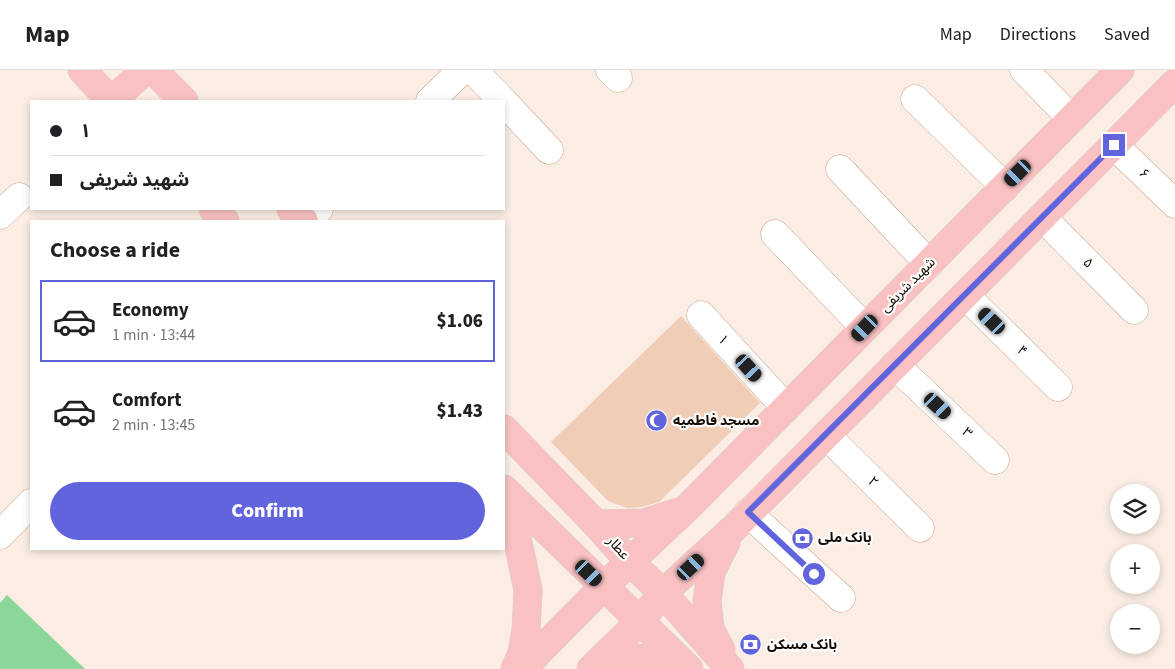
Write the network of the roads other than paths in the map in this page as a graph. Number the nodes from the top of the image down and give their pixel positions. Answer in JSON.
{"nodes":[{"id":1,"x":82,"y":70,"type":"edge"},
{"id":2,"x":146,"y":70,"type":"edge"},
{"id":3,"x":153,"y":70,"type":"edge"},
{"id":4,"x":462,"y":70,"type":"edge"},
{"id":5,"x":473,"y":70,"type":"edge"},
{"id":6,"x":1024,"y":70,"type":"edge"},
{"id":7,"x":1120,"y":70,"type":"edge"},
{"id":8,"x":1175,"y":83,"type":"edge"},
{"id":9,"x":915,"y":99,"type":"dead end"},
{"id":10,"x":110,"y":100,"type":"edge"},
{"id":11,"x":112,"y":100,"type":"edge"},
{"id":12,"x":183,"y":100,"type":"edge"},
{"id":13,"x":431,"y":100,"type":"edge"},
{"id":14,"x":501,"y":100,"type":"edge"},
{"id":15,"x":505,"y":104,"type":"edge"},
{"id":16,"x":1072,"y":119,"type":"junction"},
{"id":17,"x":1114,"y":145,"type":"junction"},
{"id":18,"x":549,"y":150,"type":"dead end"},
{"id":19,"x":840,"y":169,"type":"dead end"},
{"id":20,"x":1005,"y":186,"type":"junction"},
{"id":21,"x":1175,"y":204,"type":"edge"},
{"id":22,"x":214,"y":210,"type":"edge"},
{"id":23,"x":292,"y":210,"type":"edge"},
{"id":24,"x":318,"y":210,"type":"edge"},
{"id":25,"x":1042,"y":217,"type":"junction"},
{"id":26,"x":224,"y":220,"type":"edge"},
{"id":27,"x":304,"y":220,"type":"edge"},
{"id":28,"x":306,"y":220,"type":"edge"},
{"id":29,"x":775,"y":234,"type":"dead end"},
{"id":30,"x":929,"y":264,"type":"junction"},
{"id":31,"x":965,"y":294,"type":"junction"},
{"id":32,"x":1134,"y":310,"type":"dead end"},
{"id":33,"x":701,"y":315,"type":"dead end"},
{"id":34,"x":865,"y":328,"type":"junction"},
{"id":35,"x":895,"y":365,"type":"junction"},
{"id":36,"x":1058,"y":387,"type":"dead end"},
{"id":37,"x":786,"y":408,"type":"junction"},
{"id":38,"x":505,"y":429,"type":"edge"},
{"id":39,"x":826,"y":435,"type":"junction"},
{"id":40,"x":995,"y":460,"type":"dead end"},
{"id":41,"x":505,"y":490,"type":"edge"},
{"id":42,"x":30,"y":504,"type":"edge"},
{"id":43,"x":505,"y":509,"type":"edge"},
{"id":44,"x":686,"y":509,"type":"junction"},
{"id":45,"x":741,"y":520,"type":"junction"},
{"id":46,"x":596,"y":524,"type":"junction"},
{"id":47,"x":920,"y":528,"type":"dead end"},
{"id":48,"x":1,"y":532,"type":"edge"},
{"id":49,"x":630,"y":562,"type":"junction"},
{"id":50,"x":603,"y":587,"type":"junction"},
{"id":51,"x":663,"y":593,"type":"junction"},
{"id":52,"x":840,"y":598,"type":"dead end"},
{"id":53,"x":640,"y":621,"type":"junction"},
{"id":54,"x":730,"y":668,"type":"edge"},
{"id":55,"x":515,"y":669,"type":"edge"},
{"id":56,"x":522,"y":669,"type":"edge"},
{"id":57,"x":591,"y":669,"type":"edge"},
{"id":58,"x":599,"y":669,"type":"edge"},
{"id":59,"x":668,"y":669,"type":"edge"},
{"id":60,"x":689,"y":669,"type":"edge"}],
"edges":[{"from":1,"to":10,"type":"main road"},
{"from":2,"to":11,"type":"main road"},
{"from":3,"to":12,"type":"main road"},
{"from":4,"to":13,"type":"street"},
{"from":5,"to":14,"type":"street"},
{"from":6,"to":16,"type":"street"},
{"from":7,"to":16,"type":"main road","name":"شهید شریفی"},
{"from":8,"to":17,"type":"main road"},
{"from":9,"to":20,"type":"street"},
{"from":15,"to":18,"type":"street"},
{"from":16,"to":20,"type":"main road","name":"شهید شریفی"},
{"from":17,"to":21,"type":"street","name":"۶"},
{"from":17,"to":25,"type":"main road"},
{"from":19,"to":30,"type":"street"},
{"from":20,"to":30,"type":"main road","name":"شهید شریفی"},
{"from":22,"to":26,"type":"main road"},
{"from":23,"to":27,"type":"main road"},
{"from":24,"to":28,"type":"street"},
{"from":25,"to":31,"type":"main road"},
{"from":25,"to":32,"type":"street","name":"۵"},
{"from":29,"to":34,"type":"street"},
{"from":30,"to":34,"type":"main road","name":"شهید شریفی"},
{"from":31,"to":35,"type":"main road"},
{"from":31,"to":36,"type":"street","name":"۴"},
{"from":33,"to":37,"type":"street","name":"۱"},
{"from":34,"to":37,"type":"main road","name":"شهید شریفی"},
{"from":35,"to":39,"type":"main road"},
{"from":35,"to":40,"type":"street","name":"۳"},
{"from":37,"to":44,"type":"main road","name":"شهید شریفی"},
{"from":38,"to":46,"type":"main road","name":"عطار"},
{"from":39,"to":45,"type":"main road"},
{"from":39,"to":47,"type":"street","name":"۲"},
{"from":41,"to":50,"type":"main road"},
{"from":42,"to":48,"type":"street"},
{"from":43,"to":55,"type":"main road"},
{"from":44,"to":46,"type":"main road"},
{"from":44,"to":49,"type":"main road","name":"شهید شریفی"},
{"from":45,"to":51,"type":"main road"},
{"from":45,"to":52,"type":"street"},
{"from":45,"to":54,"type":"main road"},
{"from":46,"to":49,"type":"main road","name":"عطار"},
{"from":49,"to":50,"type":"main road","name":"شهید شریفی"},
{"from":49,"to":51,"type":"main road","name":"عطار"},
{"from":50,"to":53,"type":"main road"},
{"from":50,"to":56,"type":"main road","name":"شهید شریفی"},
{"from":51,"to":53,"type":"main road"},
{"from":51,"to":54,"type":"main road","name":"عطار"},
{"from":53,"to":57,"type":"main road"},
{"from":53,"to":60,"type":"main road"},
{"from":58,"to":59,"type":"main road"}]}
